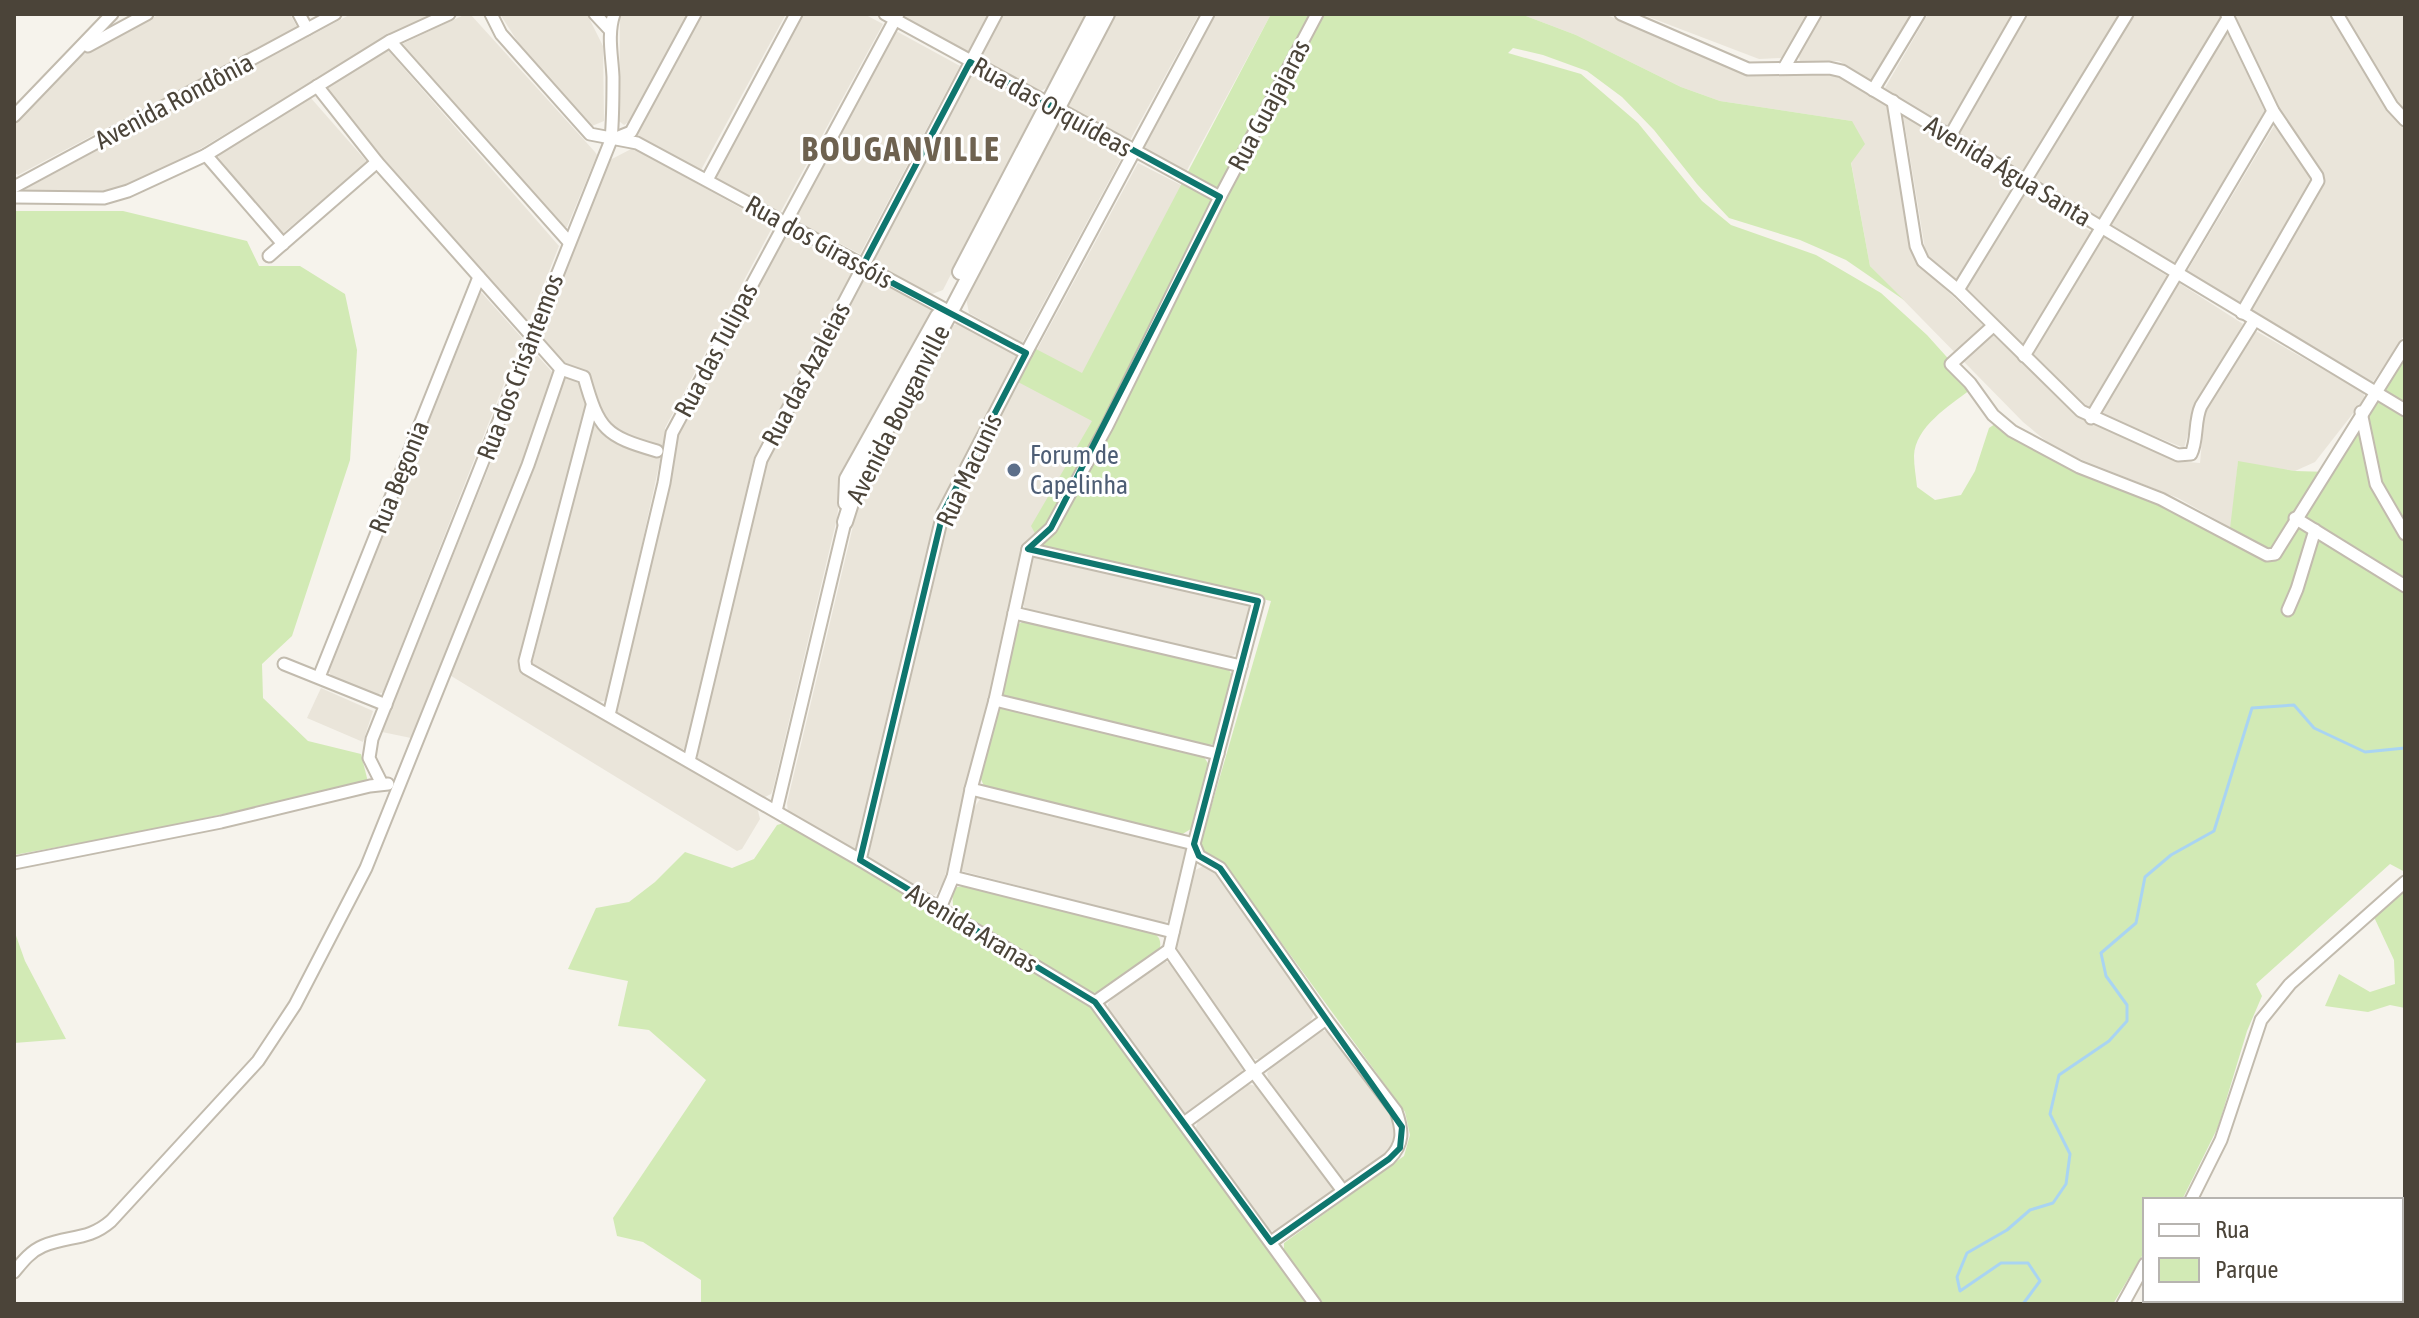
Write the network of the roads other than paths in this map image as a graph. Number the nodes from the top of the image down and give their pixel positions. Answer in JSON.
{"nodes":[{"id":1,"x":112,"y":14,"type":"edge"},
{"id":2,"x":147,"y":14,"type":"edge"},
{"id":3,"x":299,"y":14,"type":"edge"},
{"id":4,"x":335,"y":14,"type":"edge"},
{"id":5,"x":449,"y":14,"type":"edge"},
{"id":6,"x":491,"y":14,"type":"edge"},
{"id":7,"x":595,"y":14,"type":"edge"},
{"id":8,"x":614,"y":14,"type":"edge"},
{"id":9,"x":695,"y":14,"type":"edge"},
{"id":10,"x":796,"y":14,"type":"edge"},
{"id":11,"x":996,"y":14,"type":"edge"},
{"id":12,"x":1095,"y":14,"type":"edge"},
{"id":13,"x":1107,"y":14,"type":"edge"},
{"id":14,"x":1208,"y":14,"type":"edge"},
{"id":15,"x":1317,"y":14,"type":"edge"},
{"id":16,"x":1621,"y":14,"type":"edge"},
{"id":17,"x":1815,"y":14,"type":"edge"},
{"id":18,"x":1919,"y":14,"type":"edge"},
{"id":19,"x":2020,"y":14,"type":"edge"},
{"id":20,"x":2127,"y":14,"type":"edge"},
{"id":21,"x":2337,"y":14,"type":"edge"},
{"id":22,"x":893,"y":16,"type":"edge"},
{"id":23,"x":2227,"y":16,"type":"edge"},
{"id":24,"x":307,"y":29,"type":"junction"},
{"id":25,"x":609,"y":29,"type":"junction"},
{"id":26,"x":390,"y":41,"type":"junction"},
{"id":27,"x":78,"y":51,"type":"junction"},
{"id":28,"x":970,"y":62,"type":"junction"},
{"id":29,"x":1784,"y":68,"type":"junction"},
{"id":30,"x":317,"y":86,"type":"junction"},
{"id":31,"x":1873,"y":90,"type":"junction"},
{"id":32,"x":1893,"y":101,"type":"junction"},
{"id":33,"x":1051,"y":105,"type":"junction"},
{"id":34,"x":2273,"y":111,"type":"junction"},
{"id":35,"x":14,"y":116,"type":"edge"},
{"id":36,"x":2405,"y":120,"type":"edge"},
{"id":37,"x":1950,"y":136,"type":"junction"},
{"id":38,"x":611,"y":140,"type":"junction"},
{"id":39,"x":1135,"y":152,"type":"junction"},
{"id":40,"x":206,"y":155,"type":"junction"},
{"id":41,"x":377,"y":162,"type":"junction"},
{"id":42,"x":707,"y":180,"type":"junction"},
{"id":43,"x":2025,"y":182,"type":"junction"},
{"id":44,"x":15,"y":188,"type":"edge"},
{"id":45,"x":1220,"y":197,"type":"junction"},
{"id":46,"x":784,"y":223,"type":"junction"},
{"id":47,"x":2102,"y":229,"type":"junction"},
{"id":48,"x":569,"y":242,"type":"junction"},
{"id":49,"x":283,"y":244,"type":"junction"},
{"id":50,"x":269,"y":256,"type":"dead end"},
{"id":51,"x":862,"y":267,"type":"junction"},
{"id":52,"x":2176,"y":274,"type":"junction"},
{"id":53,"x":479,"y":277,"type":"junction"},
{"id":54,"x":1958,"y":290,"type":"junction"},
{"id":55,"x":946,"y":311,"type":"junction"},
{"id":56,"x":2242,"y":313,"type":"junction"},
{"id":57,"x":2254,"y":321,"type":"junction"},
{"id":58,"x":1993,"y":326,"type":"junction"},
{"id":59,"x":532,"y":336,"type":"junction"},
{"id":60,"x":2405,"y":346,"type":"edge"},
{"id":61,"x":1026,"y":353,"type":"junction"},
{"id":62,"x":2024,"y":356,"type":"junction"},
{"id":63,"x":561,"y":369,"type":"junction"},
{"id":64,"x":2373,"y":393,"type":"junction"},
{"id":65,"x":592,"y":406,"type":"junction"},
{"id":66,"x":2405,"y":410,"type":"edge"},
{"id":67,"x":2361,"y":412,"type":"junction"},
{"id":68,"x":2091,"y":418,"type":"junction"},
{"id":69,"x":657,"y":451,"type":"dead end"},
{"id":70,"x":2295,"y":518,"type":"junction"},
{"id":71,"x":845,"y":522,"type":"joint"},
{"id":72,"x":2315,"y":530,"type":"junction"},
{"id":73,"x":2405,"y":534,"type":"edge"},
{"id":74,"x":1028,"y":549,"type":"junction"},
{"id":75,"x":2405,"y":586,"type":"edge"},
{"id":76,"x":2288,"y":610,"type":"dead end"},
{"id":77,"x":1014,"y":613,"type":"junction"},
{"id":78,"x":284,"y":664,"type":"dead end"},
{"id":79,"x":1241,"y":666,"type":"junction"},
{"id":80,"x":319,"y":677,"type":"junction"},
{"id":81,"x":995,"y":700,"type":"junction"},
{"id":82,"x":386,"y":705,"type":"junction"},
{"id":83,"x":609,"y":715,"type":"junction"},
{"id":84,"x":1218,"y":754,"type":"junction"},
{"id":85,"x":689,"y":761,"type":"junction"},
{"id":86,"x":382,"y":784,"type":"junction"},
{"id":87,"x":400,"y":785,"type":"junction"},
{"id":88,"x":971,"y":789,"type":"junction"},
{"id":89,"x":776,"y":811,"type":"junction"},
{"id":90,"x":1194,"y":844,"type":"junction"},
{"id":91,"x":860,"y":860,"type":"junction"},
{"id":92,"x":14,"y":863,"type":"edge"},
{"id":93,"x":953,"y":877,"type":"junction"},
{"id":94,"x":2405,"y":882,"type":"edge"},
{"id":95,"x":940,"y":908,"type":"junction"},
{"id":96,"x":1173,"y":932,"type":"junction"},
{"id":97,"x":1169,"y":950,"type":"junction"},
{"id":98,"x":1095,"y":1002,"type":"junction"},
{"id":99,"x":1326,"y":1019,"type":"junction"},
{"id":100,"x":1253,"y":1071,"type":"junction"},
{"id":101,"x":1184,"y":1123,"type":"junction"},
{"id":102,"x":1343,"y":1191,"type":"junction"},
{"id":103,"x":2192,"y":1198,"type":"edge"},
{"id":104,"x":1271,"y":1242,"type":"junction"},
{"id":105,"x":2143,"y":1268,"type":"edge"},
{"id":106,"x":14,"y":1272,"type":"edge"},
{"id":107,"x":1315,"y":1304,"type":"edge"},
{"id":108,"x":2123,"y":1304,"type":"edge"}],
"edges":[{"from":1,"to":27,"type":"street"},
{"from":2,"to":27,"type":"street"},
{"from":3,"to":24,"type":"street"},
{"from":4,"to":24,"type":"street","name":"Avenida Rondônia"},
{"from":5,"to":26,"type":"street"},
{"from":6,"to":38,"type":"street","name":"Rua dos Girassóis"},
{"from":7,"to":25,"type":"street"},
{"from":8,"to":25,"type":"street"},
{"from":9,"to":38,"type":"street","name":"Rua dos Crisântemos"},
{"from":10,"to":42,"type":"street"},
{"from":11,"to":28,"type":"street","name":"Rua das Azaleias"},
{"from":12,"to":33,"type":"street","name":"Avenida Bouganville"},
{"from":13,"to":33,"type":"street","name":"Avenida Bouganville"},
{"from":14,"to":39,"type":"street","name":"Rua Macunis"},
{"from":15,"to":45,"type":"street","name":"Rua Guajajaras"},
{"from":16,"to":29,"type":"street","name":"Avenida Água Santa"},
{"from":17,"to":29,"type":"street"},
{"from":18,"to":31,"type":"street"},
{"from":19,"to":37,"type":"street"},
{"from":20,"to":43,"type":"street"},
{"from":21,"to":36,"type":"street"},
{"from":22,"to":28,"type":"street","name":"Rua das Orquídeas"},
{"from":22,"to":46,"type":"street","name":"Rua das Tulipas"},
{"from":23,"to":34,"type":"street"},
{"from":23,"to":47,"type":"street"},
{"from":24,"to":44,"type":"street","name":"Avenida Rondônia"},
{"from":25,"to":38,"type":"street"},
{"from":26,"to":30,"type":"street"},
{"from":26,"to":48,"type":"street"},
{"from":27,"to":35,"type":"street"},
{"from":28,"to":33,"type":"street","name":"Rua das Orquídeas"},
{"from":28,"to":51,"type":"street","name":"Rua das Azaleias"},
{"from":29,"to":31,"type":"street","name":"Avenida Água Santa"},
{"from":30,"to":40,"type":"street"},
{"from":30,"to":41,"type":"street"},
{"from":31,"to":32,"type":"street","name":"Avenida Água Santa"},
{"from":32,"to":37,"type":"street","name":"Avenida Água Santa"},
{"from":32,"to":54,"type":"street"},
{"from":33,"to":39,"type":"street","name":"Rua das Orquídeas"},
{"from":33,"to":55,"type":"street","name":"Avenida Bouganville"},
{"from":34,"to":52,"type":"street"},
{"from":34,"to":56,"type":"street"},
{"from":37,"to":43,"type":"street","name":"Avenida Água Santa"},
{"from":38,"to":42,"type":"street","name":"Rua dos Girassóis"},
{"from":38,"to":48,"type":"street","name":"Rua dos Crisântemos"},
{"from":39,"to":45,"type":"street","name":"Rua das Orquídeas"},
{"from":39,"to":61,"type":"street","name":"Rua Macunis"},
{"from":40,"to":44,"type":"street"},
{"from":40,"to":49,"type":"street"},
{"from":41,"to":49,"type":"street"},
{"from":41,"to":53,"type":"street"},
{"from":42,"to":46,"type":"street","name":"Rua dos Girassóis"},
{"from":43,"to":47,"type":"street","name":"Avenida Água Santa"},
{"from":43,"to":54,"type":"street"},
{"from":45,"to":74,"type":"street","name":"Rua Guajajaras"},
{"from":46,"to":51,"type":"street","name":"Rua dos Girassóis"},
{"from":46,"to":83,"type":"street","name":"Rua das Tulipas"},
{"from":47,"to":52,"type":"street","name":"Avenida Água Santa"},
{"from":47,"to":62,"type":"street"},
{"from":48,"to":59,"type":"street","name":"Rua dos Crisântemos"},
{"from":49,"to":50,"type":"street"},
{"from":51,"to":55,"type":"street","name":"Rua dos Girassóis"},
{"from":51,"to":85,"type":"street","name":"Rua das Azaleias"},
{"from":52,"to":56,"type":"street","name":"Avenida Água Santa"},
{"from":52,"to":68,"type":"street"},
{"from":53,"to":59,"type":"street"},
{"from":53,"to":80,"type":"street","name":"Rua Begonia"},
{"from":54,"to":58,"type":"street"},
{"from":55,"to":61,"type":"street","name":"Rua dos Girassóis"},
{"from":55,"to":71,"type":"street","name":"Avenida Bouganville"},
{"from":56,"to":57,"type":"street","name":"Avenida Água Santa"},
{"from":57,"to":64,"type":"street","name":"Avenida Água Santa"},
{"from":57,"to":68,"type":"street"},
{"from":58,"to":62,"type":"street"},
{"from":58,"to":70,"type":"street"},
{"from":59,"to":63,"type":"street"},
{"from":59,"to":82,"type":"street","name":"Rua dos Crisântemos"},
{"from":60,"to":64,"type":"street"},
{"from":61,"to":91,"type":"street","name":"Rua Macunis"},
{"from":62,"to":68,"type":"street"},
{"from":63,"to":65,"type":"street"},
{"from":63,"to":87,"type":"street"},
{"from":64,"to":66,"type":"street","name":"Avenida Água Santa"},
{"from":64,"to":67,"type":"street"},
{"from":65,"to":69,"type":"street"},
{"from":65,"to":83,"type":"street","name":"Avenida Aranas"},
{"from":67,"to":70,"type":"street"},
{"from":67,"to":73,"type":"street"},
{"from":70,"to":72,"type":"street"},
{"from":71,"to":89,"type":"street"},
{"from":72,"to":75,"type":"street"},
{"from":72,"to":76,"type":"street"},
{"from":74,"to":77,"type":"street"},
{"from":74,"to":79,"type":"street"},
{"from":77,"to":79,"type":"street"},
{"from":77,"to":81,"type":"street"},
{"from":78,"to":80,"type":"street"},
{"from":79,"to":84,"type":"street"},
{"from":80,"to":82,"type":"street"},
{"from":81,"to":84,"type":"street"},
{"from":81,"to":88,"type":"street"},
{"from":82,"to":86,"type":"street","name":"Rua dos Crisântemos"},
{"from":83,"to":85,"type":"street","name":"Avenida Aranas"},
{"from":84,"to":90,"type":"street"},
{"from":85,"to":89,"type":"street","name":"Avenida Aranas"},
{"from":86,"to":87,"type":"street"},
{"from":86,"to":92,"type":"street"},
{"from":87,"to":106,"type":"street"},
{"from":88,"to":90,"type":"street"},
{"from":88,"to":93,"type":"street"},
{"from":89,"to":91,"type":"street","name":"Avenida Aranas"},
{"from":90,"to":96,"type":"street"},
{"from":90,"to":99,"type":"street"},
{"from":91,"to":95,"type":"street","name":"Avenida Aranas"},
{"from":93,"to":95,"type":"street"},
{"from":93,"to":96,"type":"street"},
{"from":94,"to":103,"type":"street"},
{"from":95,"to":98,"type":"street","name":"Avenida Aranas"},
{"from":96,"to":97,"type":"street"},
{"from":97,"to":98,"type":"street"},
{"from":97,"to":100,"type":"street"},
{"from":98,"to":101,"type":"street","name":"Avenida Aranas"},
{"from":99,"to":100,"type":"street"},
{"from":99,"to":102,"type":"street"},
{"from":100,"to":101,"type":"street"},
{"from":100,"to":102,"type":"street"},
{"from":101,"to":104,"type":"street","name":"Avenida Aranas"},
{"from":102,"to":104,"type":"street"},
{"from":104,"to":107,"type":"street","name":"Avenida Aranas"},
{"from":105,"to":108,"type":"street"}]}
